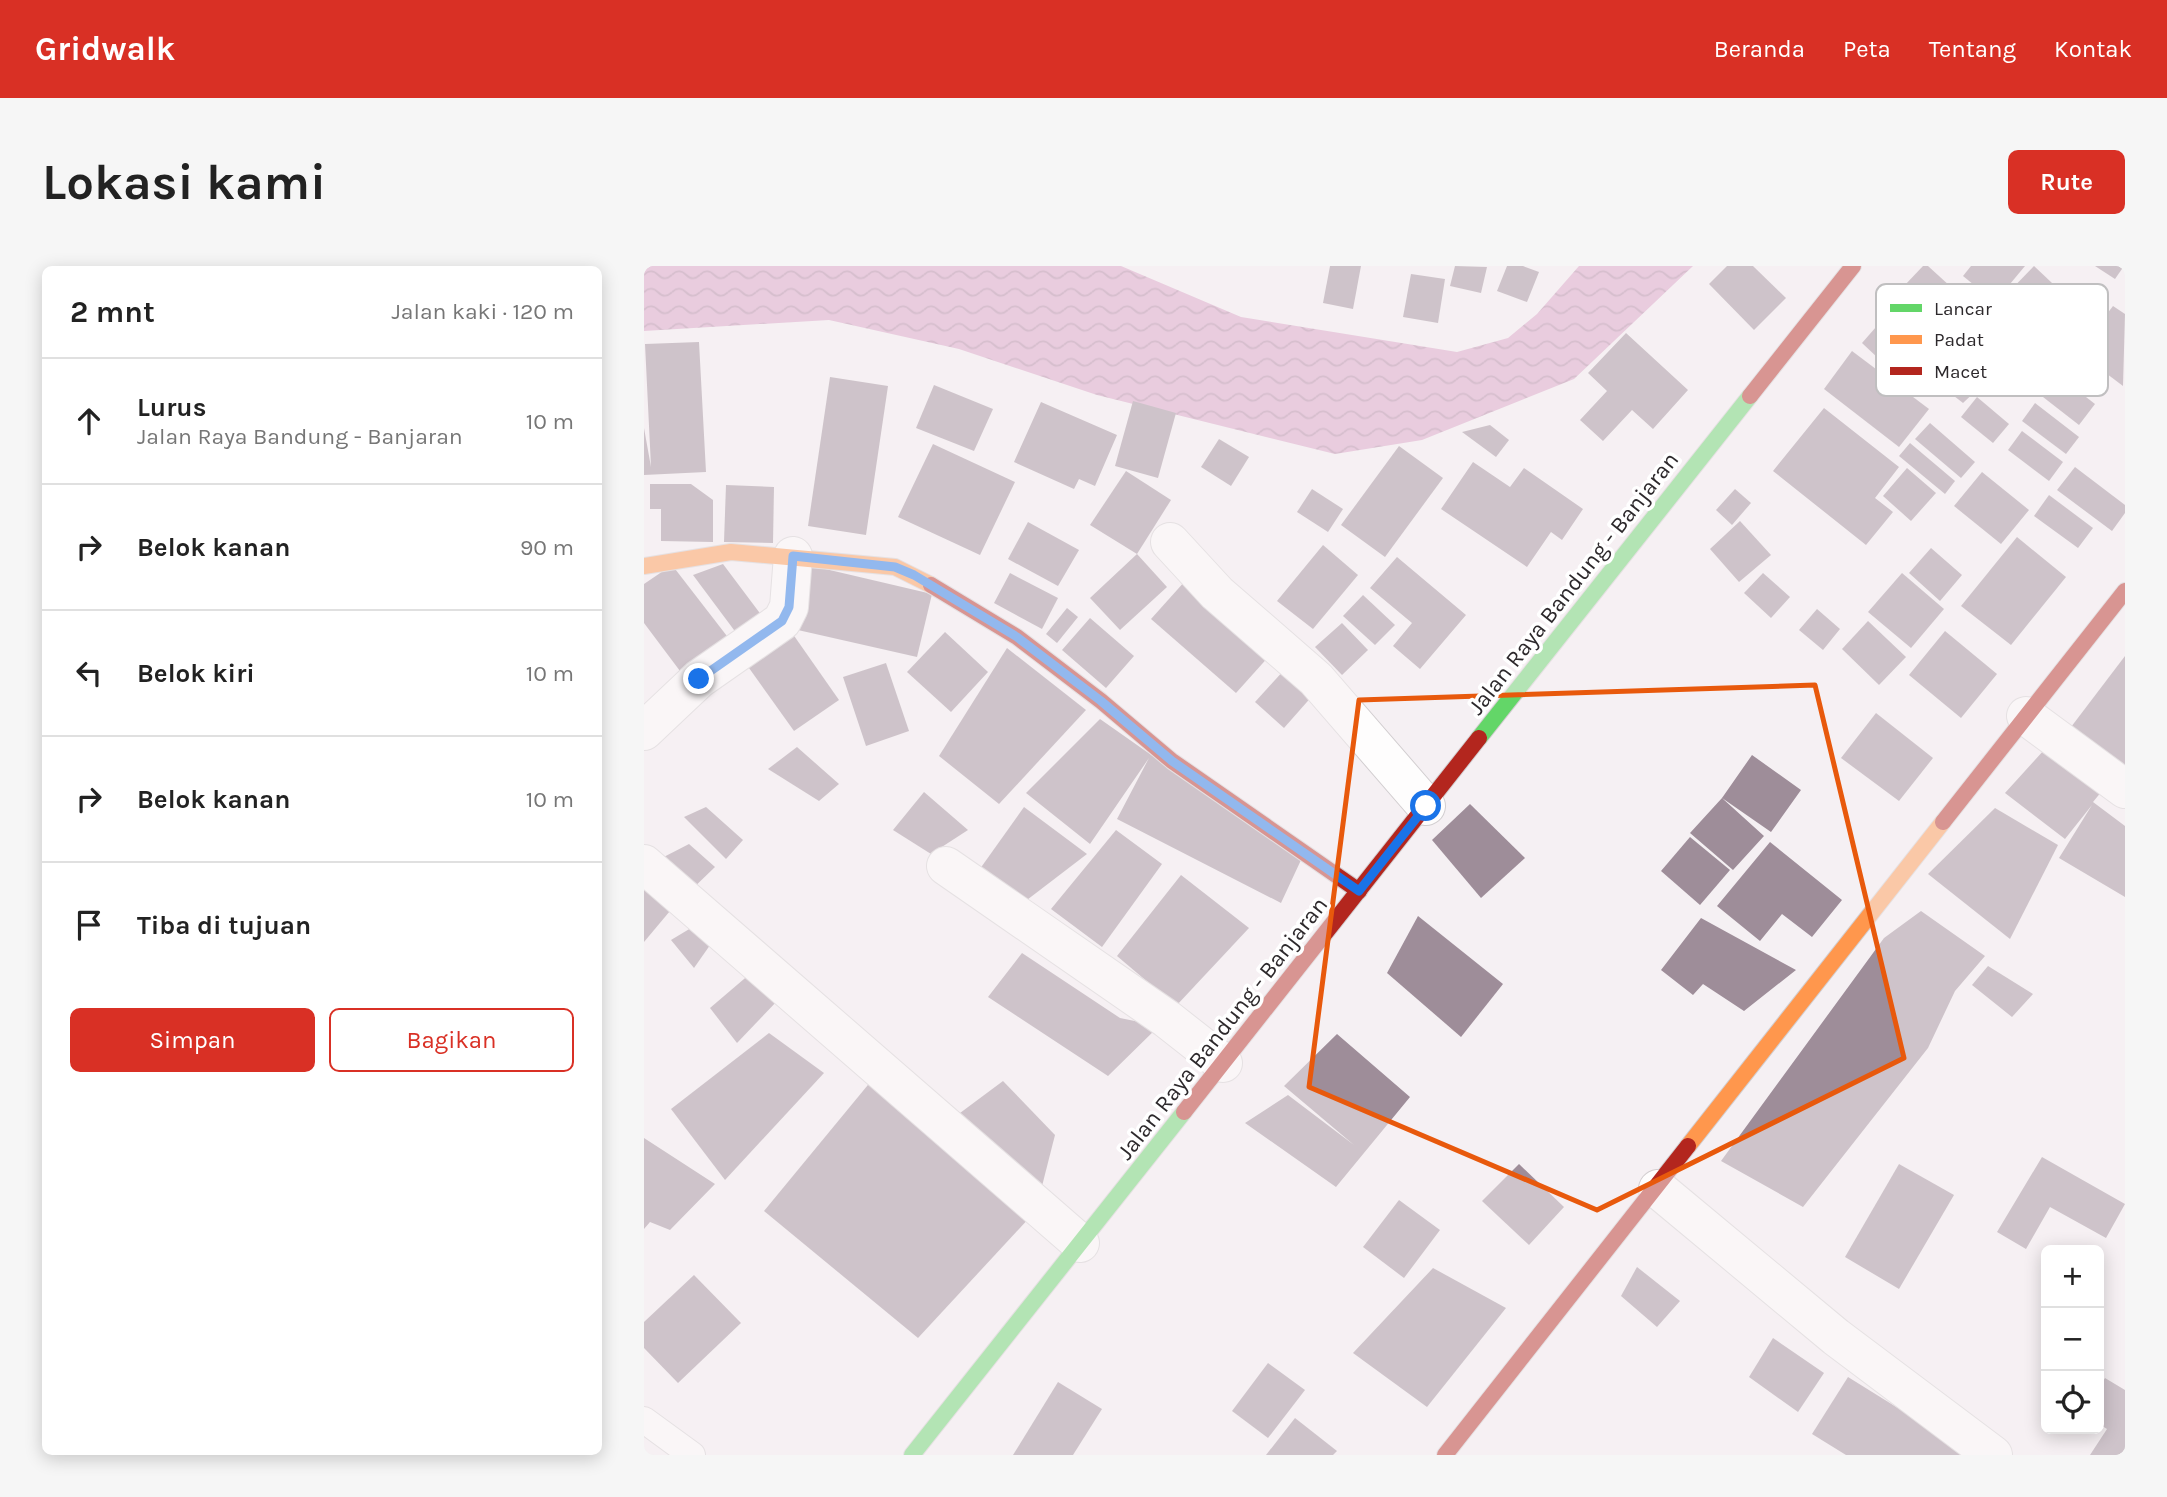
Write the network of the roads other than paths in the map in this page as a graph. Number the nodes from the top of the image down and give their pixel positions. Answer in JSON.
{"nodes":[{"id":1,"x":1853,"y":266,"type":"edge"},
{"id":2,"x":1170,"y":542,"type":"dead end"},
{"id":3,"x":793,"y":556,"type":"junction"},
{"id":4,"x":644,"y":566,"type":"edge"},
{"id":5,"x":2125,"y":591,"type":"edge"},
{"id":6,"x":2026,"y":716,"type":"junction"},
{"id":7,"x":644,"y":731,"type":"edge"},
{"id":8,"x":2125,"y":789,"type":"edge"},
{"id":9,"x":1426,"y":806,"type":"junction"},
{"id":10,"x":644,"y":864,"type":"edge"},
{"id":11,"x":946,"y":866,"type":"dead end"},
{"id":12,"x":1359,"y":891,"type":"junction"},
{"id":13,"x":1223,"y":1063,"type":"junction"},
{"id":14,"x":1658,"y":1189,"type":"junction"},
{"id":15,"x":1080,"y":1242,"type":"junction"},
{"id":16,"x":644,"y":1420,"type":"edge"},
{"id":17,"x":692,"y":1455,"type":"edge"},
{"id":18,"x":912,"y":1455,"type":"edge"},
{"id":19,"x":1445,"y":1455,"type":"edge"},
{"id":20,"x":1993,"y":1455,"type":"edge"}],
"edges":[{"from":1,"to":9,"type":"street","name":"Jalan Raya Bandung - Banjaran"},
{"from":2,"to":9,"type":"street"},
{"from":3,"to":4,"type":"street"},
{"from":3,"to":7,"type":"street"},
{"from":3,"to":12,"type":"street"},
{"from":5,"to":6,"type":"street"},
{"from":6,"to":8,"type":"street"},
{"from":6,"to":14,"type":"street"},
{"from":9,"to":12,"type":"street","name":"Jalan Raya Bandung - Banjaran"},
{"from":10,"to":15,"type":"street"},
{"from":11,"to":13,"type":"street"},
{"from":12,"to":13,"type":"street","name":"Jalan Raya Bandung - Banjaran"},
{"from":13,"to":15,"type":"street","name":"Jalan Raya Bandung - Banjaran"},
{"from":14,"to":19,"type":"street"},
{"from":14,"to":20,"type":"street"},
{"from":15,"to":18,"type":"street","name":"Jalan Raya Bandung - Banjaran"},
{"from":16,"to":17,"type":"lane"}]}
